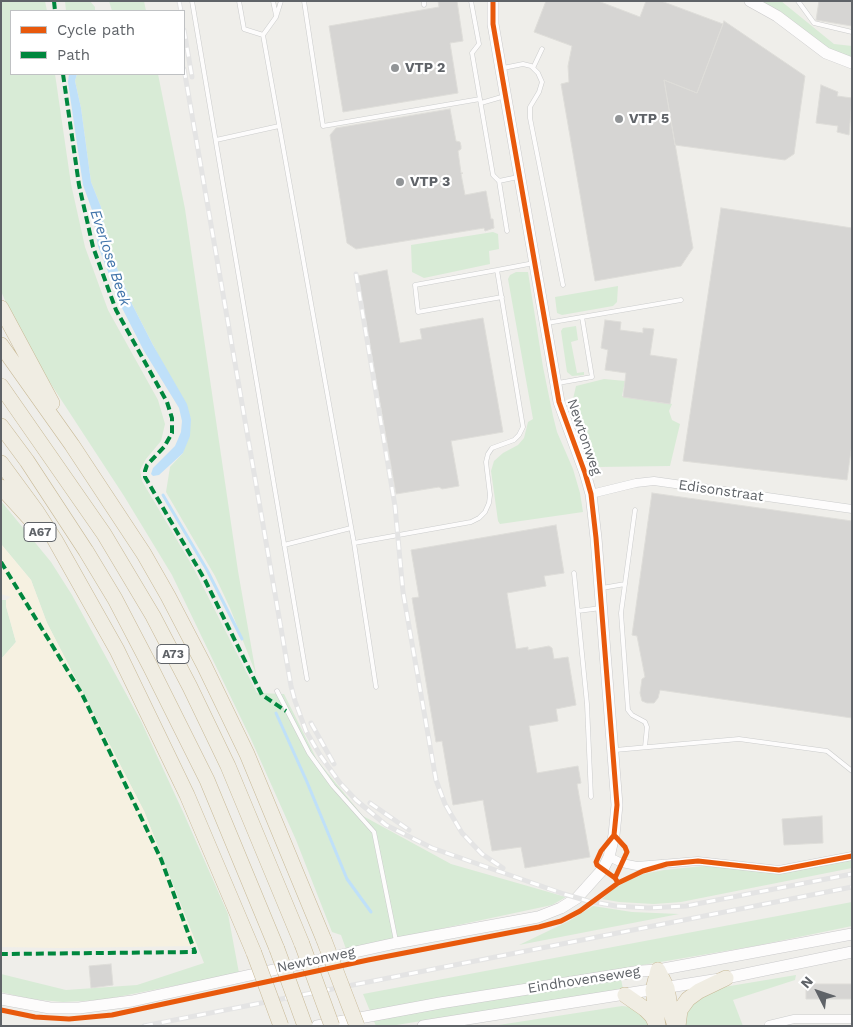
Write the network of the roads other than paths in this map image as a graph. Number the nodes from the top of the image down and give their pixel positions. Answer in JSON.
{"nodes":[{"id":1,"x":192,"y":1,"type":"edge"},
{"id":2,"x":239,"y":1,"type":"edge"},
{"id":3,"x":273,"y":1,"type":"edge"},
{"id":4,"x":280,"y":1,"type":"edge"},
{"id":5,"x":304,"y":1,"type":"edge"},
{"id":6,"x":471,"y":1,"type":"edge"},
{"id":7,"x":493,"y":1,"type":"edge"},
{"id":8,"x":750,"y":1,"type":"edge"},
{"id":9,"x":798,"y":1,"type":"edge"},
{"id":10,"x":276,"y":17,"type":"junction"},
{"id":11,"x":852,"y":32,"type":"edge"},
{"id":12,"x":263,"y":35,"type":"junction"},
{"id":13,"x":542,"y":49,"type":"dead end"},
{"id":14,"x":852,"y":63,"type":"edge"},
{"id":15,"x":501,"y":68,"type":"junction"},
{"id":16,"x":533,"y":68,"type":"junction"},
{"id":17,"x":505,"y":96,"type":"junction"},
{"id":18,"x":480,"y":101,"type":"junction"},
{"id":19,"x":279,"y":126,"type":"junction"},
{"id":20,"x":216,"y":140,"type":"junction"},
{"id":21,"x":520,"y":177,"type":"junction"},
{"id":22,"x":498,"y":181,"type":"junction"},
{"id":23,"x":507,"y":231,"type":"dead end"},
{"id":24,"x":534,"y":263,"type":"junction"},
{"id":25,"x":497,"y":270,"type":"junction"},
{"id":26,"x":563,"y":285,"type":"dead end"},
{"id":27,"x":502,"y":297,"type":"junction"},
{"id":28,"x":681,"y":300,"type":"dead end"},
{"id":29,"x":1,"y":308,"type":"edge"},
{"id":30,"x":582,"y":317,"type":"junction"},
{"id":31,"x":545,"y":324,"type":"junction"},
{"id":32,"x":1,"y":345,"type":"edge"},
{"id":33,"x":556,"y":383,"type":"junction"},
{"id":34,"x":1,"y":386,"type":"edge"},
{"id":35,"x":1,"y":426,"type":"edge"},
{"id":36,"x":72,"y":445,"type":"junction"},
{"id":37,"x":1,"y":463,"type":"edge"},
{"id":38,"x":1,"y":486,"type":"edge"},
{"id":39,"x":591,"y":494,"type":"junction"},
{"id":40,"x":852,"y":509,"type":"edge"},
{"id":41,"x":635,"y":510,"type":"dead end"},
{"id":42,"x":351,"y":528,"type":"junction"},
{"id":43,"x":354,"y":543,"type":"junction"},
{"id":44,"x":284,"y":545,"type":"junction"},
{"id":45,"x":574,"y":572,"type":"dead end"},
{"id":46,"x":77,"y":579,"type":"junction"},
{"id":47,"x":625,"y":584,"type":"junction"},
{"id":48,"x":600,"y":588,"type":"junction"},
{"id":49,"x":602,"y":608,"type":"junction"},
{"id":50,"x":578,"y":611,"type":"junction"},
{"id":51,"x":306,"y":679,"type":"dead end"},
{"id":52,"x":376,"y":687,"type":"dead end"},
{"id":53,"x":277,"y":691,"type":"dead end"},
{"id":54,"x":645,"y":747,"type":"junction"},
{"id":55,"x":613,"y":750,"type":"junction"},
{"id":56,"x":852,"y":771,"type":"edge"},
{"id":57,"x":591,"y":797,"type":"dead end"},
{"id":58,"x":852,"y":856,"type":"edge"},
{"id":59,"x":609,"y":857,"type":"junction"},
{"id":60,"x":852,"y":934,"type":"edge"},
{"id":61,"x":396,"y":943,"type":"junction"},
{"id":62,"x":852,"y":952,"type":"edge"},
{"id":63,"x":658,"y":970,"type":"junction"},
{"id":64,"x":726,"y":978,"type":"junction"},
{"id":65,"x":660,"y":989,"type":"junction"},
{"id":66,"x":625,"y":995,"type":"junction"},
{"id":67,"x":1,"y":998,"type":"edge"},
{"id":68,"x":852,"y":1019,"type":"edge"},
{"id":69,"x":769,"y":1025,"type":"edge"},
{"id":70,"x":281,"y":1026,"type":"edge"},
{"id":71,"x":306,"y":1026,"type":"edge"},
{"id":72,"x":317,"y":1026,"type":"edge"},
{"id":73,"x":332,"y":1026,"type":"edge"},
{"id":74,"x":356,"y":1026,"type":"edge"},
{"id":75,"x":423,"y":1026,"type":"edge"},
{"id":76,"x":657,"y":1026,"type":"edge"},
{"id":77,"x":676,"y":1026,"type":"edge"}],
"edges":[{"from":1,"to":20,"type":"lane"},
{"from":2,"to":12,"type":"lane"},
{"from":3,"to":10,"type":"lane"},
{"from":4,"to":10,"type":"lane"},
{"from":5,"to":18,"type":"lane"},
{"from":6,"to":18,"type":"lane"},
{"from":7,"to":15,"type":"street","name":"Newtonweg"},
{"from":8,"to":14,"type":"street"},
{"from":9,"to":11,"type":"lane"},
{"from":10,"to":12,"type":"lane"},
{"from":12,"to":19,"type":"lane"},
{"from":13,"to":16,"type":"lane"},
{"from":15,"to":16,"type":"lane"},
{"from":15,"to":17,"type":"street","name":"Newtonweg"},
{"from":16,"to":26,"type":"lane"},
{"from":17,"to":18,"type":"lane"},
{"from":17,"to":21,"type":"street","name":"Newtonweg"},
{"from":18,"to":22,"type":"lane"},
{"from":19,"to":20,"type":"lane"},
{"from":19,"to":42,"type":"lane"},
{"from":20,"to":44,"type":"lane"},
{"from":21,"to":22,"type":"lane"},
{"from":21,"to":24,"type":"street","name":"Newtonweg"},
{"from":22,"to":23,"type":"lane"},
{"from":24,"to":25,"type":"lane"},
{"from":24,"to":31,"type":"street","name":"Newtonweg"},
{"from":25,"to":27,"type":"lane"},
{"from":25,"to":27,"type":"lane"},
{"from":27,"to":43,"type":"lane"},
{"from":28,"to":30,"type":"lane"},
{"from":29,"to":36,"type":"highway","number":"A73"},
{"from":30,"to":31,"type":"lane"},
{"from":30,"to":33,"type":"lane"},
{"from":31,"to":33,"type":"street","name":"Newtonweg"},
{"from":32,"to":36,"type":"highway","number":"A73"},
{"from":33,"to":39,"type":"street","name":"Newtonweg"},
{"from":34,"to":73,"type":"highway","number":"A73","bridge":true},
{"from":35,"to":71,"type":"highway","number":"A73","bridge":true},
{"from":36,"to":74,"type":"highway","number":"A73","bridge":true},
{"from":37,"to":46,"type":"highway"},
{"from":38,"to":46,"type":"highway","number":"A67"},
{"from":39,"to":40,"type":"street","name":"Edisonstraat"},
{"from":39,"to":48,"type":"street","name":"Newtonweg"},
{"from":41,"to":47,"type":"lane"},
{"from":42,"to":43,"type":"lane"},
{"from":42,"to":44,"type":"lane"},
{"from":43,"to":52,"type":"lane"},
{"from":44,"to":51,"type":"lane"},
{"from":45,"to":50,"type":"lane"},
{"from":46,"to":70,"type":"highway","bridge":true},
{"from":47,"to":48,"type":"lane"},
{"from":47,"to":54,"type":"lane"},
{"from":48,"to":49,"type":"street","name":"Newtonweg"},
{"from":49,"to":50,"type":"lane"},
{"from":49,"to":55,"type":"street","name":"Newtonweg"},
{"from":50,"to":57,"type":"lane"},
{"from":53,"to":61,"type":"lane"},
{"from":54,"to":55,"type":"lane"},
{"from":54,"to":56,"type":"lane"},
{"from":55,"to":59,"type":"street","name":"Newtonweg"},
{"from":58,"to":59,"type":"street"},
{"from":59,"to":61,"type":"street","name":"Newtonweg"},
{"from":60,"to":63,"type":"street","name":"Eindhovenseweg"},
{"from":61,"to":67,"type":"street","name":"Newtonweg"},
{"from":62,"to":64,"type":"street","name":"Eindhovenseweg"},
{"from":63,"to":65,"type":"highway"},
{"from":63,"to":72,"type":"street","name":"Eindhovenseweg"},
{"from":64,"to":65,"type":"street","name":"Eindhovenseweg"},
{"from":64,"to":77,"type":"highway"},
{"from":65,"to":66,"type":"street","name":"Eindhovenseweg"},
{"from":65,"to":76,"type":"highway"},
{"from":65,"to":77,"type":"highway"},
{"from":66,"to":75,"type":"street","name":"Eindhovenseweg"},
{"from":66,"to":76,"type":"highway"},
{"from":68,"to":69,"type":"street"}]}
